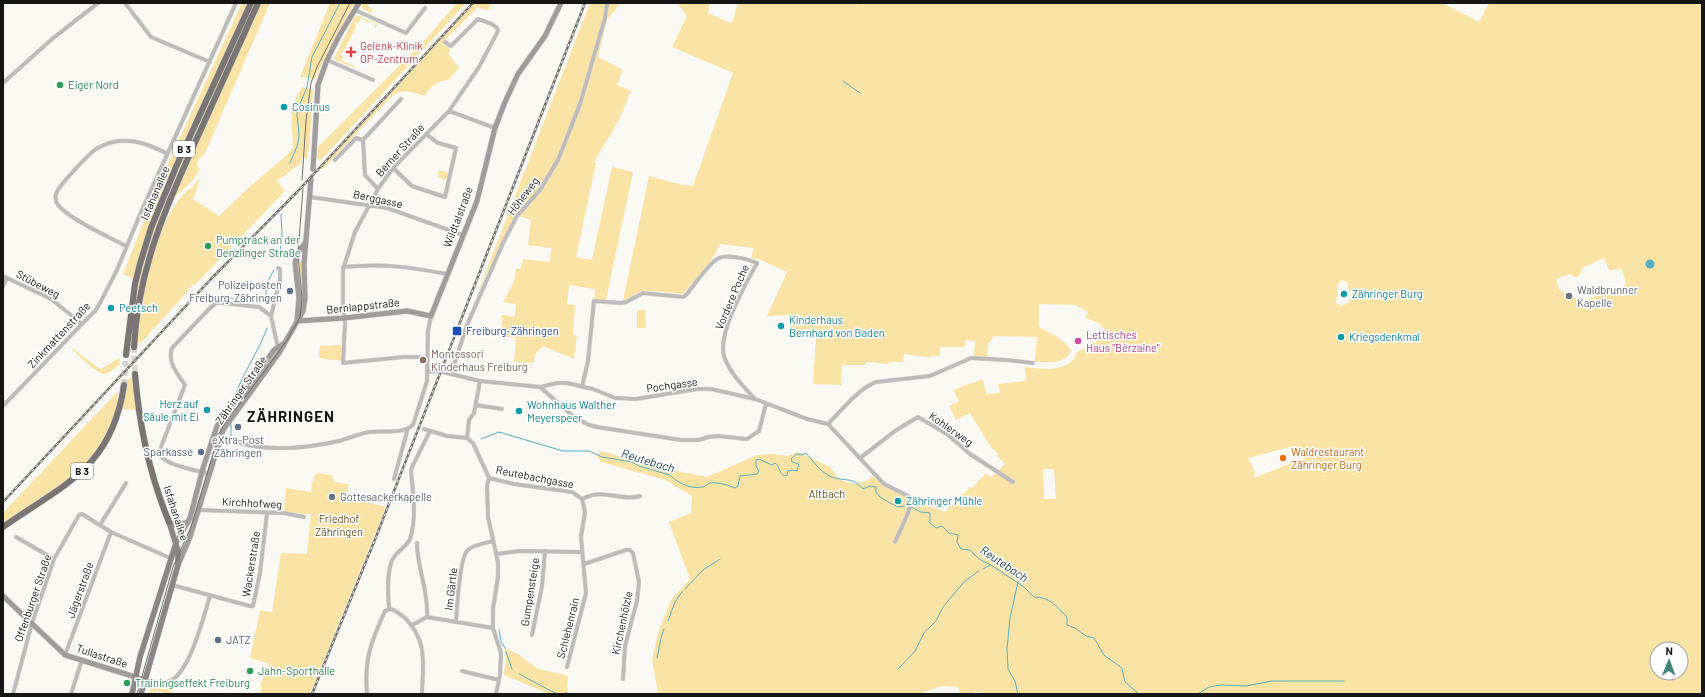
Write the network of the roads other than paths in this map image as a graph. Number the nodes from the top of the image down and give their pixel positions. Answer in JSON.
{"nodes":[{"id":1,"x":98,"y":3,"type":"edge"},
{"id":2,"x":126,"y":3,"type":"edge"},
{"id":3,"x":236,"y":3,"type":"edge"},
{"id":4,"x":251,"y":3,"type":"edge"},
{"id":5,"x":258,"y":3,"type":"edge"},
{"id":6,"x":359,"y":3,"type":"edge"},
{"id":7,"x":561,"y":3,"type":"edge"},
{"id":8,"x":607,"y":3,"type":"edge"},
{"id":9,"x":425,"y":8,"type":"dead end"},
{"id":10,"x":355,"y":10,"type":"junction"},
{"id":11,"x":445,"y":42,"type":"dead end"},
{"id":12,"x":327,"y":60,"type":"junction"},
{"id":13,"x":210,"y":62,"type":"junction"},
{"id":14,"x":373,"y":80,"type":"dead end"},
{"id":15,"x":3,"y":83,"type":"edge"},
{"id":16,"x":401,"y":99,"type":"dead end"},
{"id":17,"x":449,"y":111,"type":"junction"},
{"id":18,"x":495,"y":128,"type":"junction"},
{"id":19,"x":426,"y":134,"type":"junction"},
{"id":20,"x":363,"y":140,"type":"junction"},
{"id":21,"x":168,"y":154,"type":"junction"},
{"id":22,"x":335,"y":160,"type":"dead end"},
{"id":23,"x":393,"y":168,"type":"junction"},
{"id":24,"x":313,"y":169,"type":"tunnel mouth"},
{"id":25,"x":311,"y":179,"type":"tunnel mouth"},
{"id":26,"x":378,"y":188,"type":"junction"},
{"id":27,"x":310,"y":196,"type":"junction"},
{"id":28,"x":369,"y":204,"type":"junction"},
{"id":29,"x":463,"y":234,"type":"junction"},
{"id":30,"x":306,"y":243,"type":"junction"},
{"id":31,"x":126,"y":246,"type":"junction"},
{"id":32,"x":296,"y":260,"type":"junction"},
{"id":33,"x":304,"y":264,"type":"junction"},
{"id":34,"x":343,"y":267,"type":"junction"},
{"id":35,"x":278,"y":268,"type":"dead end"},
{"id":36,"x":447,"y":274,"type":"junction"},
{"id":37,"x":3,"y":276,"type":"edge"},
{"id":38,"x":7,"y":278,"type":"junction"},
{"id":39,"x":3,"y":286,"type":"edge"},
{"id":40,"x":271,"y":316,"type":"junction"},
{"id":41,"x":431,"y":316,"type":"junction"},
{"id":42,"x":344,"y":318,"type":"junction"},
{"id":43,"x":297,"y":321,"type":"junction"},
{"id":44,"x":82,"y":324,"type":"junction"},
{"id":45,"x":134,"y":347,"type":"tunnel mouth"},
{"id":46,"x":278,"y":350,"type":"junction"},
{"id":47,"x":126,"y":355,"type":"tunnel mouth"},
{"id":48,"x":428,"y":356,"type":"junction"},
{"id":49,"x":1033,"y":363,"type":"dead end"},
{"id":50,"x":427,"y":372,"type":"junction"},
{"id":51,"x":134,"y":374,"type":"tunnel mouth"},
{"id":52,"x":451,"y":374,"type":"junction"},
{"id":53,"x":480,"y":381,"type":"junction"},
{"id":54,"x":124,"y":385,"type":"tunnel mouth"},
{"id":55,"x":540,"y":387,"type":"junction"},
{"id":56,"x":582,"y":387,"type":"junction"},
{"id":57,"x":755,"y":399,"type":"junction"},
{"id":58,"x":766,"y":404,"type":"junction"},
{"id":59,"x":476,"y":405,"type":"junction"},
{"id":60,"x":3,"y":406,"type":"edge"},
{"id":61,"x":502,"y":409,"type":"dead end"},
{"id":62,"x":828,"y":424,"type":"junction"},
{"id":63,"x":413,"y":425,"type":"junction"},
{"id":64,"x":418,"y":426,"type":"tunnel mouth"},
{"id":65,"x":408,"y":428,"type":"junction"},
{"id":66,"x":424,"y":429,"type":"tunnel mouth"},
{"id":67,"x":430,"y":431,"type":"junction"},
{"id":68,"x":214,"y":433,"type":"junction"},
{"id":69,"x":222,"y":437,"type":"junction"},
{"id":70,"x":467,"y":438,"type":"junction"},
{"id":71,"x":860,"y":458,"type":"junction"},
{"id":72,"x":202,"y":472,"type":"junction"},
{"id":73,"x":209,"y":474,"type":"junction"},
{"id":74,"x":489,"y":478,"type":"junction"},
{"id":75,"x":394,"y":479,"type":"dead end"},
{"id":76,"x":1013,"y":482,"type":"dead end"},
{"id":77,"x":126,"y":483,"type":"dead end"},
{"id":78,"x":640,"y":496,"type":"dead end"},
{"id":79,"x":582,"y":499,"type":"junction"},
{"id":80,"x":198,"y":510,"type":"junction"},
{"id":81,"x":267,"y":513,"type":"junction"},
{"id":82,"x":304,"y":517,"type":"dead end"},
{"id":83,"x":169,"y":522,"type":"junction"},
{"id":84,"x":186,"y":524,"type":"junction"},
{"id":85,"x":100,"y":525,"type":"junction"},
{"id":86,"x":3,"y":527,"type":"edge"},
{"id":87,"x":111,"y":532,"type":"junction"},
{"id":88,"x":180,"y":534,"type":"junction"},
{"id":89,"x":16,"y":537,"type":"dead end"},
{"id":90,"x":189,"y":540,"type":"junction"},
{"id":91,"x":493,"y":541,"type":"junction"},
{"id":92,"x":895,"y":542,"type":"dead end"},
{"id":93,"x":176,"y":543,"type":"junction"},
{"id":94,"x":417,"y":543,"type":"dead end"},
{"id":95,"x":545,"y":551,"type":"junction"},
{"id":96,"x":582,"y":552,"type":"junction"},
{"id":97,"x":496,"y":554,"type":"junction"},
{"id":98,"x":170,"y":558,"type":"junction"},
{"id":99,"x":54,"y":559,"type":"junction"},
{"id":100,"x":584,"y":564,"type":"junction"},
{"id":101,"x":178,"y":565,"type":"junction"},
{"id":102,"x":172,"y":585,"type":"junction"},
{"id":103,"x":3,"y":596,"type":"edge"},
{"id":104,"x":210,"y":596,"type":"junction"},
{"id":105,"x":389,"y":609,"type":"junction"},
{"id":106,"x":427,"y":617,"type":"junction"},
{"id":107,"x":456,"y":622,"type":"junction"},
{"id":108,"x":32,"y":624,"type":"junction"},
{"id":109,"x":412,"y":625,"type":"junction"},
{"id":110,"x":493,"y":628,"type":"junction"},
{"id":111,"x":532,"y":636,"type":"dead end"},
{"id":112,"x":65,"y":655,"type":"junction"},
{"id":113,"x":82,"y":660,"type":"junction"},
{"id":114,"x":567,"y":667,"type":"dead end"},
{"id":115,"x":462,"y":672,"type":"dead end"},
{"id":116,"x":135,"y":677,"type":"junction"},
{"id":117,"x":623,"y":679,"type":"dead end"},
{"id":118,"x":145,"y":680,"type":"junction"},
{"id":119,"x":498,"y":680,"type":"junction"},
{"id":120,"x":14,"y":694,"type":"edge"},
{"id":121,"x":71,"y":694,"type":"edge"},
{"id":122,"x":132,"y":694,"type":"edge"},
{"id":123,"x":141,"y":694,"type":"edge"},
{"id":124,"x":367,"y":694,"type":"edge"},
{"id":125,"x":422,"y":694,"type":"edge"},
{"id":126,"x":496,"y":694,"type":"edge"}],
"edges":[{"from":1,"to":15,"type":"street"},
{"from":2,"to":13,"type":"street"},
{"from":3,"to":13,"type":"street","name":"Zinkmattenstraße"},
{"from":4,"to":47,"type":"highway","name":"Isfahanallee","number":"B 3"},
{"from":5,"to":45,"type":"highway","name":"Isfahanallee","number":"B 3"},
{"from":6,"to":10,"type":"street"},
{"from":7,"to":18,"type":"street","name":"Wildtalstraße"},
{"from":8,"to":52,"type":"street","name":"Höheweg"},
{"from":9,"to":10,"type":"street"},
{"from":10,"to":12,"type":"street"},
{"from":11,"to":17,"type":"street","name":"Berner Straße"},
{"from":12,"to":14,"type":"street"},
{"from":12,"to":24,"type":"street"},
{"from":13,"to":21,"type":"street","name":"Zinkmattenstraße"},
{"from":16,"to":20,"type":"street"},
{"from":17,"to":18,"type":"street"},
{"from":17,"to":19,"type":"street","name":"Berner Straße"},
{"from":18,"to":29,"type":"street","name":"Wildtalstraße"},
{"from":19,"to":23,"type":"street","name":"Berner Straße"},
{"from":19,"to":23,"type":"street"},
{"from":20,"to":22,"type":"street"},
{"from":20,"to":26,"type":"street"},
{"from":21,"to":31,"type":"street","name":"Zinkmattenstraße"},
{"from":21,"to":31,"type":"street"},
{"from":23,"to":26,"type":"street","name":"Berner Straße"},
{"from":25,"to":27,"type":"street","name":"Zähringer Straße"},
{"from":26,"to":28,"type":"street","name":"Berner Straße"},
{"from":27,"to":28,"type":"street","name":"Berggasse"},
{"from":27,"to":30,"type":"street","name":"Zähringer Straße"},
{"from":28,"to":29,"type":"street","name":"Berggasse"},
{"from":28,"to":34,"type":"street","name":"Berner Straße"},
{"from":29,"to":36,"type":"street","name":"Wildtalstraße"},
{"from":30,"to":32,"type":"street","name":"Zähringer Straße"},
{"from":30,"to":33,"type":"street","name":"Zähringer Straße"},
{"from":31,"to":44,"type":"street","name":"Zinkmattenstraße"},
{"from":32,"to":33,"type":"street"},
{"from":32,"to":43,"type":"street","name":"Zähringer Straße"},
{"from":33,"to":43,"type":"street","name":"Zähringer Straße"},
{"from":34,"to":36,"type":"street"},
{"from":34,"to":42,"type":"street","name":"Berner Straße"},
{"from":35,"to":40,"type":"street"},
{"from":36,"to":41,"type":"street","name":"Wildtalstraße"},
{"from":37,"to":38,"type":"street","name":"Stübeweg"},
{"from":38,"to":39,"type":"street"},
{"from":38,"to":44,"type":"street","name":"Stübeweg"},
{"from":40,"to":46,"type":"street"},
{"from":40,"to":72,"type":"street"},
{"from":41,"to":42,"type":"street","name":"Bernlappstraße"},
{"from":41,"to":48,"type":"street","name":"Wildtalstraße"},
{"from":42,"to":43,"type":"street","name":"Bernlappstraße"},
{"from":42,"to":48,"type":"street","name":"Berner Straße"},
{"from":43,"to":46,"type":"street","name":"Zähringer Straße"},
{"from":44,"to":60,"type":"street","name":"Zinkmattenstraße"},
{"from":46,"to":68,"type":"street","name":"Zähringer Straße"},
{"from":46,"to":69,"type":"street","name":"Zähringer Straße"},
{"from":48,"to":50,"type":"street","name":"Wildtalstraße"},
{"from":49,"to":62,"type":"street"},
{"from":50,"to":52,"type":"street","name":"Pochgasse"},
{"from":50,"to":63,"type":"street","name":"Wildtalstraße"},
{"from":51,"to":83,"type":"highway","name":"Isfahanallee"},
{"from":52,"to":53,"type":"street","name":"Pochgasse"},
{"from":53,"to":55,"type":"street","name":"Pochgasse"},
{"from":53,"to":59,"type":"street"},
{"from":54,"to":86,"type":"highway","number":"B 3"},
{"from":55,"to":56,"type":"street","name":"Pochgasse"},
{"from":55,"to":58,"type":"street"},
{"from":56,"to":57,"type":"street","name":"Pochgasse"},
{"from":56,"to":57,"type":"street","name":"Vordere Poche"},
{"from":57,"to":58,"type":"street","name":"Pochgasse"},
{"from":58,"to":62,"type":"street","name":"Pochgasse"},
{"from":59,"to":61,"type":"street"},
{"from":59,"to":70,"type":"street"},
{"from":62,"to":71,"type":"street"},
{"from":63,"to":64,"type":"street"},
{"from":63,"to":65,"type":"street"},
{"from":65,"to":69,"type":"street"},
{"from":65,"to":75,"type":"street"},
{"from":66,"to":67,"type":"street"},
{"from":67,"to":70,"type":"street"},
{"from":67,"to":105,"type":"street"},
{"from":68,"to":69,"type":"street"},
{"from":68,"to":72,"type":"street","name":"Zähringer Straße"},
{"from":69,"to":73,"type":"street","name":"Zähringer Straße"},
{"from":70,"to":74,"type":"street","name":"Reutebachgasse"},
{"from":71,"to":76,"type":"street","name":"Kohlerweg"},
{"from":71,"to":92,"type":"street"},
{"from":72,"to":73,"type":"street"},
{"from":72,"to":84,"type":"street","name":"Zähringer Straße"},
{"from":73,"to":80,"type":"street","name":"Zähringer Straße"},
{"from":74,"to":79,"type":"street","name":"Reutebachgasse"},
{"from":74,"to":91,"type":"street"},
{"from":77,"to":85,"type":"street"},
{"from":78,"to":79,"type":"street","name":"Reutebachgasse"},
{"from":79,"to":96,"type":"street","name":"Schlehenrain"},
{"from":80,"to":81,"type":"street","name":"Kirchhofweg"},
{"from":80,"to":90,"type":"street","name":"Zähringer Straße"},
{"from":81,"to":82,"type":"street","name":"Kirchhofweg"},
{"from":81,"to":104,"type":"street","name":"Wackerstraße"},
{"from":83,"to":84,"type":"street"},
{"from":83,"to":93,"type":"main road","name":"Isfahanallee"},
{"from":84,"to":88,"type":"street","name":"Zähringer Straße"},
{"from":85,"to":87,"type":"street"},
{"from":85,"to":99,"type":"street","name":"Offenburger Straße"},
{"from":87,"to":98,"type":"street"},
{"from":87,"to":112,"type":"street","name":"Jägerstraße"},
{"from":88,"to":90,"type":"street"},
{"from":88,"to":93,"type":"street","name":"Zähringer Straße"},
{"from":89,"to":99,"type":"street"},
{"from":90,"to":101,"type":"street","name":"Zähringer Straße"},
{"from":91,"to":97,"type":"street"},
{"from":91,"to":107,"type":"street","name":"Im Gärtle"},
{"from":93,"to":98,"type":"main road","name":"Zähringer Straße"},
{"from":93,"to":101,"type":"main road","name":"Isfahanallee"},
{"from":94,"to":106,"type":"street"},
{"from":95,"to":96,"type":"street","name":"Gumpensteige"},
{"from":95,"to":97,"type":"street","name":"Gumpensteige"},
{"from":95,"to":111,"type":"street","name":"Gumpensteige"},
{"from":96,"to":100,"type":"street","name":"Schlehenrain"},
{"from":97,"to":110,"type":"street"},
{"from":98,"to":116,"type":"main road","name":"Zähringer Straße"},
{"from":99,"to":108,"type":"street","name":"Offenburger Straße"},
{"from":100,"to":114,"type":"street","name":"Schlehenrain"},
{"from":100,"to":117,"type":"street","name":"Kirchenhölzle"},
{"from":101,"to":102,"type":"main road","name":"Zähringer Straße"},
{"from":102,"to":104,"type":"street","name":"Wackerstraße"},
{"from":102,"to":118,"type":"main road","name":"Zähringer Straße"},
{"from":103,"to":108,"type":"street","name":"Tullastraße"},
{"from":104,"to":118,"type":"street"},
{"from":105,"to":109,"type":"street"},
{"from":105,"to":124,"type":"street"},
{"from":106,"to":107,"type":"street"},
{"from":106,"to":109,"type":"street"},
{"from":107,"to":110,"type":"street","name":"Im Gärtle"},
{"from":108,"to":112,"type":"street","name":"Tullastraße"},
{"from":108,"to":120,"type":"street","name":"Offenburger Straße"},
{"from":109,"to":125,"type":"street"},
{"from":110,"to":119,"type":"street"},
{"from":112,"to":113,"type":"street","name":"Tullastraße"},
{"from":113,"to":116,"type":"street","name":"Tullastraße"},
{"from":113,"to":121,"type":"street"},
{"from":115,"to":119,"type":"street"},
{"from":116,"to":118,"type":"street","name":"Tullastraße"},
{"from":116,"to":122,"type":"main road","name":"Zähringer Straße"},
{"from":118,"to":123,"type":"main road","name":"Zähringer Straße"},
{"from":119,"to":126,"type":"street"}]}
